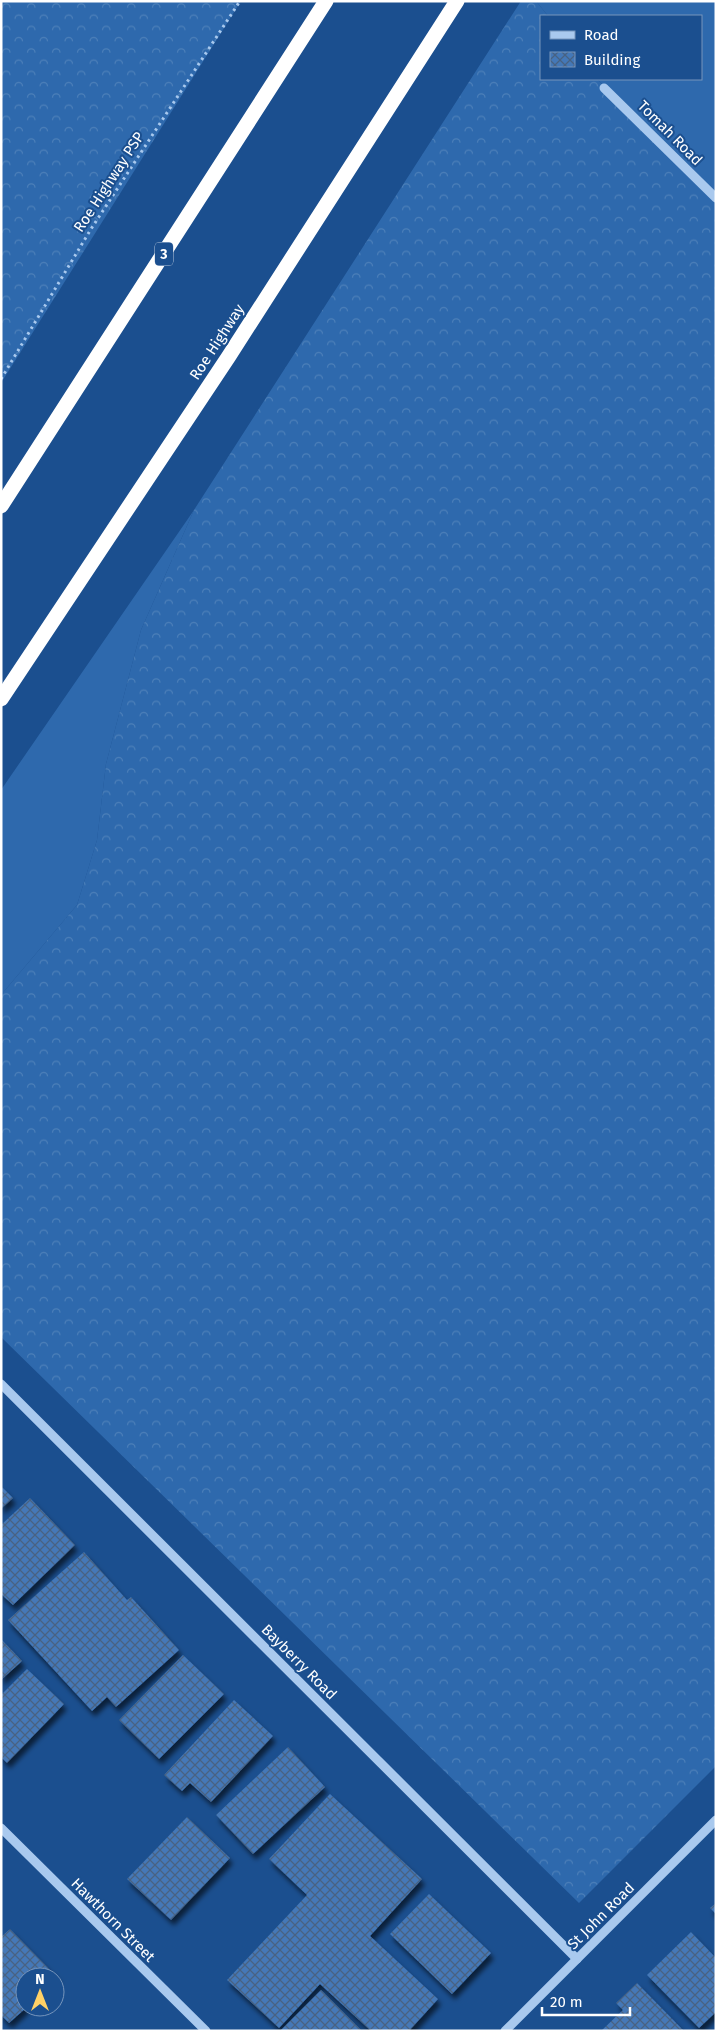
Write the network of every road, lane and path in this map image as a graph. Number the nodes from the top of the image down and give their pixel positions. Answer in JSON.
{"nodes":[{"id":1,"x":240,"y":1,"type":"edge"},
{"id":2,"x":326,"y":1,"type":"edge"},
{"id":3,"x":457,"y":1,"type":"edge"},
{"id":4,"x":604,"y":88,"type":"dead end"},
{"id":5,"x":716,"y":198,"type":"edge"},
{"id":6,"x":1,"y":379,"type":"edge"},
{"id":7,"x":1,"y":506,"type":"edge"},
{"id":8,"x":1,"y":699,"type":"edge"},
{"id":9,"x":1,"y":1384,"type":"edge"},
{"id":10,"x":716,"y":1820,"type":"edge"},
{"id":11,"x":1,"y":1828,"type":"edge"},
{"id":12,"x":577,"y":1959,"type":"junction"},
{"id":13,"x":206,"y":2031,"type":"edge"},
{"id":14,"x":505,"y":2031,"type":"edge"}],
"edges":[{"from":1,"to":6,"type":"path","name":"Roe Highway PSP"},
{"from":2,"to":7,"type":"highway","number":"3"},
{"from":3,"to":8,"type":"highway","name":"Roe Highway"},
{"from":4,"to":5,"type":"street","name":"Tomah Road"},
{"from":9,"to":12,"type":"street","name":"Bayberry Road"},
{"from":10,"to":12,"type":"street","name":"St John Road"},
{"from":11,"to":13,"type":"street","name":"Hawthorn Street"},
{"from":12,"to":14,"type":"street","name":"St John Road"}]}
